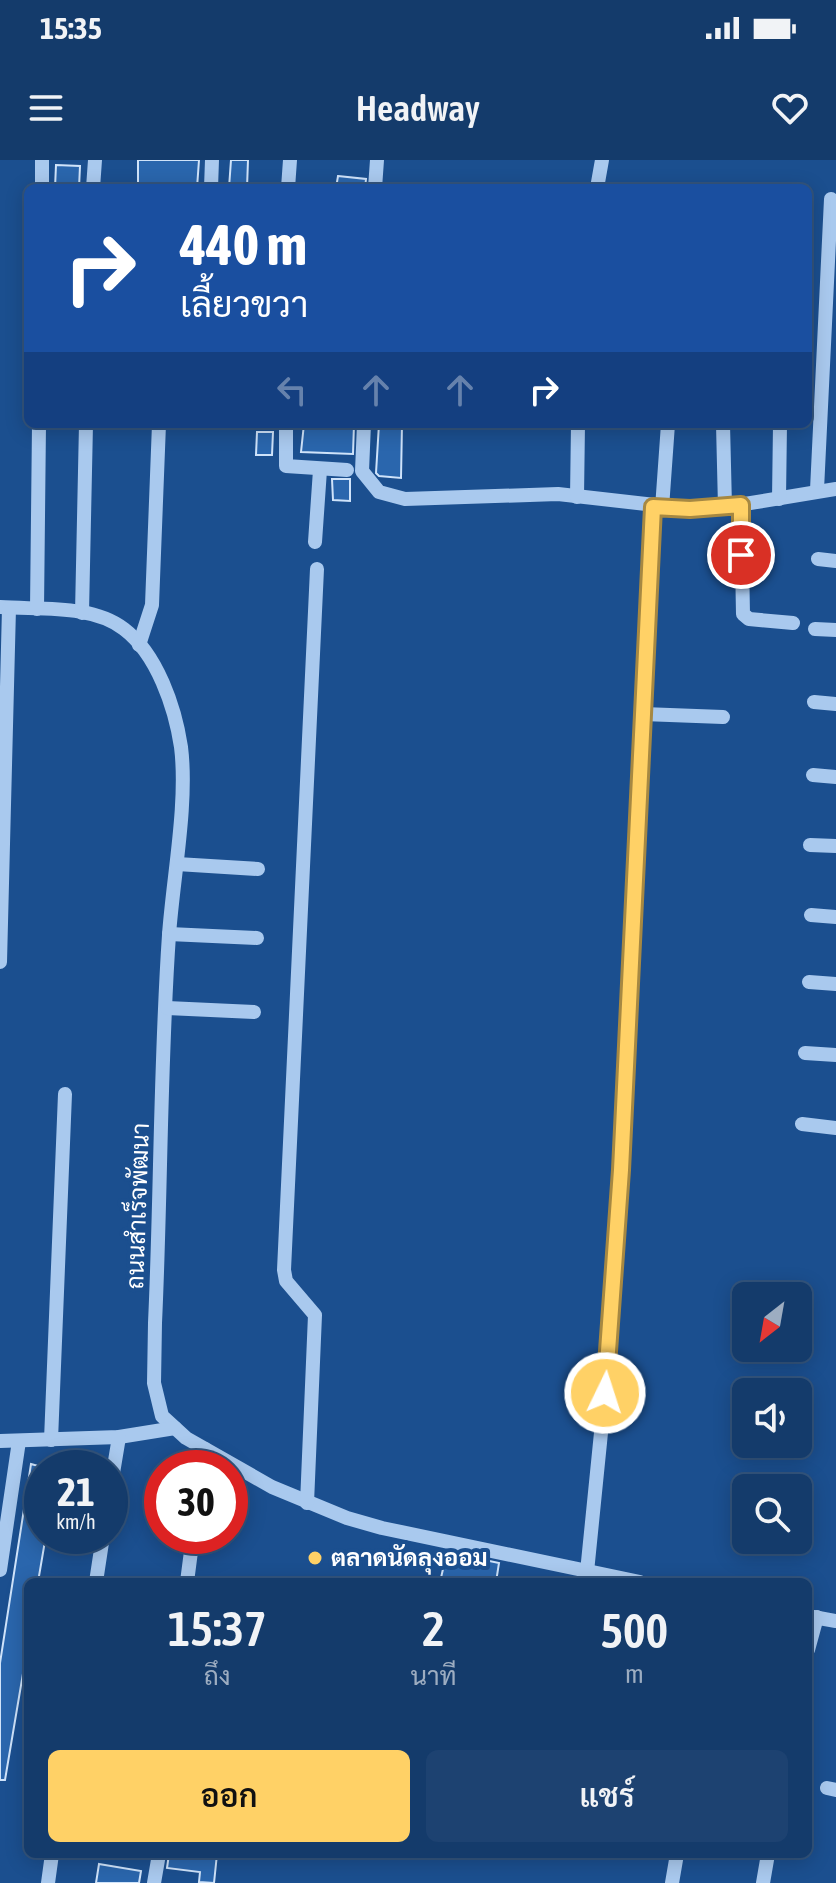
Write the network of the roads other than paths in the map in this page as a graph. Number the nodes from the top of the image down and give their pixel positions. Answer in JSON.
{"nodes":[{"id":1,"x":42,"y":160,"type":"edge"},
{"id":2,"x":95,"y":160,"type":"edge"},
{"id":3,"x":212,"y":160,"type":"edge"},
{"id":4,"x":290,"y":160,"type":"edge"},
{"id":5,"x":377,"y":160,"type":"edge"},
{"id":6,"x":602,"y":160,"type":"edge"},
{"id":7,"x":42,"y":184,"type":"edge"},
{"id":8,"x":93,"y":184,"type":"edge"},
{"id":9,"x":211,"y":184,"type":"edge"},
{"id":10,"x":288,"y":184,"type":"edge"},
{"id":11,"x":375,"y":184,"type":"edge"},
{"id":12,"x":598,"y":184,"type":"edge"},
{"id":13,"x":831,"y":199,"type":"dead end"},
{"id":14,"x":39,"y":428,"type":"edge"},
{"id":15,"x":86,"y":428,"type":"edge"},
{"id":16,"x":159,"y":428,"type":"edge"},
{"id":17,"x":286,"y":428,"type":"edge"},
{"id":18,"x":364,"y":428,"type":"edge"},
{"id":19,"x":578,"y":428,"type":"edge"},
{"id":20,"x":668,"y":428,"type":"edge"},
{"id":21,"x":723,"y":428,"type":"edge"},
{"id":22,"x":780,"y":428,"type":"edge"},
{"id":23,"x":320,"y":470,"type":"junction"},
{"id":24,"x":347,"y":470,"type":"dead end"},
{"id":25,"x":836,"y":489,"type":"edge"},
{"id":26,"x":817,"y":490,"type":"junction"},
{"id":27,"x":577,"y":497,"type":"junction"},
{"id":28,"x":779,"y":499,"type":"junction"},
{"id":29,"x":741,"y":505,"type":"junction"},
{"id":30,"x":658,"y":507,"type":"junction"},
{"id":31,"x":725,"y":507,"type":"junction"},
{"id":32,"x":315,"y":542,"type":"dead end"},
{"id":33,"x":818,"y":559,"type":"dead end"},
{"id":34,"x":836,"y":561,"type":"edge"},
{"id":35,"x":317,"y":569,"type":"dead end"},
{"id":36,"x":4,"y":608,"type":"edge"},
{"id":37,"x":37,"y":609,"type":"junction"},
{"id":38,"x":82,"y":613,"type":"junction"},
{"id":39,"x":793,"y":623,"type":"dead end"},
{"id":40,"x":815,"y":629,"type":"dead end"},
{"id":41,"x":836,"y":630,"type":"edge"},
{"id":42,"x":139,"y":645,"type":"junction"},
{"id":43,"x":4,"y":667,"type":"edge"},
{"id":44,"x":814,"y":702,"type":"dead end"},
{"id":45,"x":836,"y":704,"type":"edge"},
{"id":46,"x":643,"y":714,"type":"junction"},
{"id":47,"x":723,"y":717,"type":"dead end"},
{"id":48,"x":813,"y":775,"type":"dead end"},
{"id":49,"x":836,"y":777,"type":"edge"},
{"id":50,"x":810,"y":845,"type":"dead end"},
{"id":51,"x":836,"y":846,"type":"edge"},
{"id":52,"x":177,"y":864,"type":"junction"},
{"id":53,"x":258,"y":869,"type":"dead end"},
{"id":54,"x":811,"y":915,"type":"dead end"},
{"id":55,"x":836,"y":917,"type":"edge"},
{"id":56,"x":169,"y":934,"type":"junction"},
{"id":57,"x":257,"y":938,"type":"dead end"},
{"id":58,"x":0,"y":962,"type":"edge"},
{"id":59,"x":809,"y":982,"type":"dead end"},
{"id":60,"x":836,"y":984,"type":"edge"},
{"id":61,"x":167,"y":1008,"type":"junction"},
{"id":62,"x":254,"y":1012,"type":"dead end"},
{"id":63,"x":805,"y":1053,"type":"dead end"},
{"id":64,"x":836,"y":1055,"type":"edge"},
{"id":65,"x":65,"y":1094,"type":"dead end"},
{"id":66,"x":802,"y":1124,"type":"dead end"},
{"id":67,"x":836,"y":1128,"type":"edge"},
{"id":68,"x":175,"y":1428,"type":"junction"},
{"id":69,"x":119,"y":1437,"type":"junction"},
{"id":70,"x":51,"y":1440,"type":"junction"},
{"id":71,"x":0,"y":1441,"type":"edge"},
{"id":72,"x":19,"y":1441,"type":"junction"},
{"id":73,"x":205,"y":1449,"type":"joint"},
{"id":74,"x":117,"y":1450,"type":"edge"},
{"id":75,"x":307,"y":1503,"type":"junction"},
{"id":76,"x":100,"y":1554,"type":"edge"},
{"id":77,"x":191,"y":1554,"type":"edge"},
{"id":78,"x":0,"y":1570,"type":"edge"},
{"id":79,"x":587,"y":1572,"type":"junction"},
{"id":80,"x":97,"y":1578,"type":"edge"},
{"id":81,"x":188,"y":1578,"type":"edge"},
{"id":82,"x":619,"y":1578,"type":"edge"},
{"id":83,"x":812,"y":1616,"type":"edge"},
{"id":84,"x":836,"y":1621,"type":"edge"},
{"id":85,"x":51,"y":1858,"type":"edge"},
{"id":86,"x":158,"y":1858,"type":"edge"},
{"id":87,"x":676,"y":1858,"type":"edge"},
{"id":88,"x":767,"y":1858,"type":"edge"},
{"id":89,"x":48,"y":1883,"type":"edge"},
{"id":90,"x":154,"y":1883,"type":"edge"},
{"id":91,"x":672,"y":1883,"type":"edge"},
{"id":92,"x":763,"y":1883,"type":"edge"}],
"edges":[{"from":1,"to":7,"type":"street"},
{"from":2,"to":8,"type":"street"},
{"from":3,"to":9,"type":"street"},
{"from":4,"to":10,"type":"street"},
{"from":5,"to":11,"type":"street"},
{"from":6,"to":12,"type":"street"},
{"from":13,"to":26,"type":"street"},
{"from":14,"to":37,"type":"street"},
{"from":15,"to":38,"type":"street"},
{"from":16,"to":42,"type":"street"},
{"from":17,"to":23,"type":"street"},
{"from":18,"to":27,"type":"street"},
{"from":19,"to":27,"type":"street"},
{"from":20,"to":30,"type":"street"},
{"from":21,"to":31,"type":"street"},
{"from":22,"to":28,"type":"street"},
{"from":23,"to":24,"type":"street"},
{"from":23,"to":32,"type":"street"},
{"from":25,"to":26,"type":"street"},
{"from":26,"to":28,"type":"street"},
{"from":27,"to":30,"type":"street"},
{"from":28,"to":29,"type":"street"},
{"from":29,"to":31,"type":"street"},
{"from":29,"to":39,"type":"street"},
{"from":30,"to":31,"type":"street"},
{"from":30,"to":46,"type":"street"},
{"from":33,"to":34,"type":"street"},
{"from":35,"to":75,"type":"street"},
{"from":36,"to":37,"type":"street","name":"ถนนสำเร็จพัฒนา"},
{"from":36,"to":43,"type":"street"},
{"from":37,"to":38,"type":"street","name":"ถนนสำเร็จพัฒนา"},
{"from":38,"to":42,"type":"street","name":"ถนนสำเร็จพัฒนา"},
{"from":40,"to":41,"type":"street"},
{"from":42,"to":52,"type":"street","name":"ถนนสำเร็จพัฒนา"},
{"from":43,"to":58,"type":"street"},
{"from":44,"to":45,"type":"street"},
{"from":46,"to":47,"type":"street"},
{"from":46,"to":79,"type":"street"},
{"from":48,"to":49,"type":"street"},
{"from":50,"to":51,"type":"street"},
{"from":52,"to":53,"type":"street"},
{"from":52,"to":56,"type":"street","name":"ถนนสำเร็จพัฒนา"},
{"from":54,"to":55,"type":"street"},
{"from":56,"to":57,"type":"street"},
{"from":56,"to":61,"type":"street","name":"ถนนสำเร็จพัฒนา"},
{"from":59,"to":60,"type":"street"},
{"from":61,"to":62,"type":"street"},
{"from":61,"to":68,"type":"street","name":"ถนนสำเร็จพัฒนา"},
{"from":63,"to":64,"type":"street"},
{"from":65,"to":70,"type":"street"},
{"from":66,"to":67,"type":"street"},
{"from":68,"to":69,"type":"street"},
{"from":68,"to":73,"type":"street","name":"ถนนสำเร็จพัฒนา"},
{"from":69,"to":70,"type":"street"},
{"from":69,"to":74,"type":"street"},
{"from":70,"to":72,"type":"street"},
{"from":71,"to":72,"type":"street"},
{"from":72,"to":78,"type":"street"},
{"from":73,"to":75,"type":"street","name":"ถนนสำเร็จพัฒนา"},
{"from":75,"to":79,"type":"street","name":"ถนนสำเร็จพัฒนา"},
{"from":76,"to":80,"type":"street"},
{"from":77,"to":81,"type":"street"},
{"from":79,"to":82,"type":"street","name":"ถนนสำเร็จพัฒนา"},
{"from":83,"to":84,"type":"street"},
{"from":85,"to":89,"type":"street"},
{"from":86,"to":90,"type":"street"},
{"from":87,"to":91,"type":"street"},
{"from":88,"to":92,"type":"street"}]}
